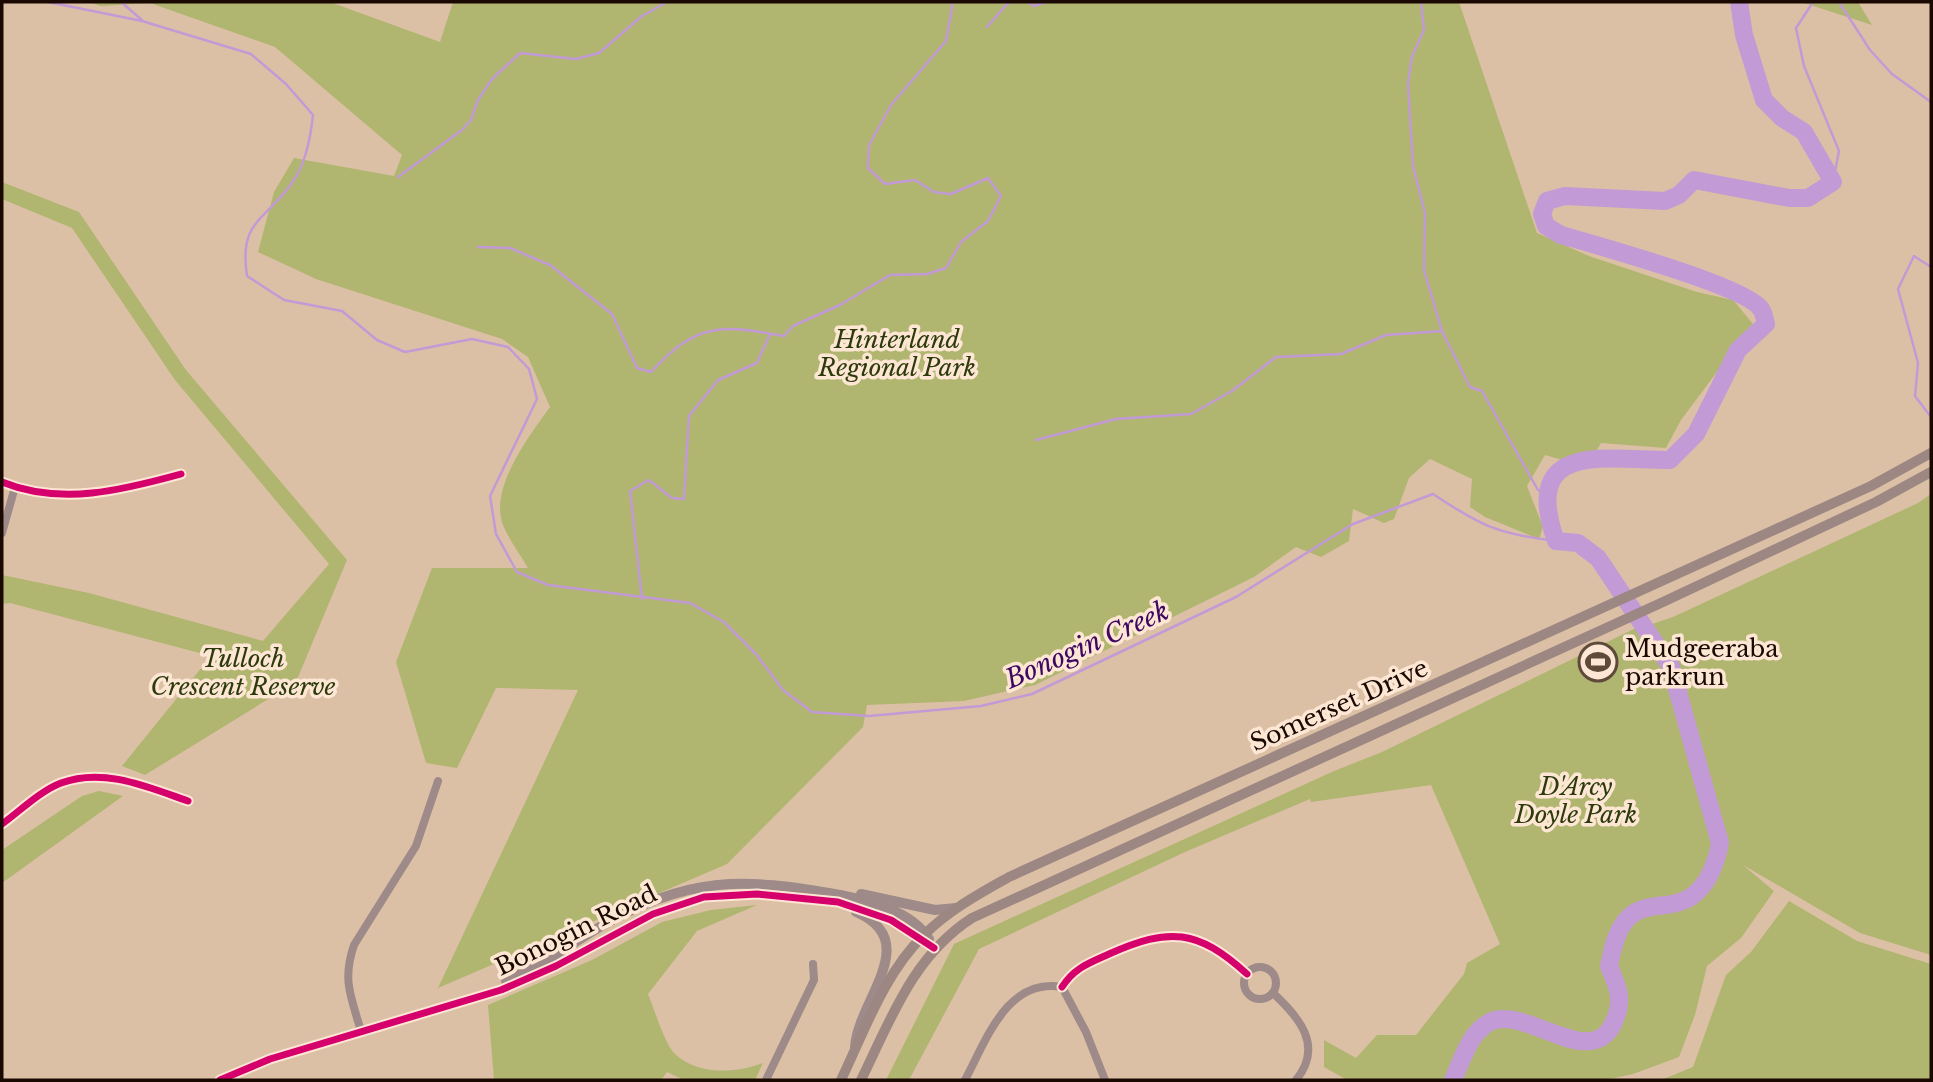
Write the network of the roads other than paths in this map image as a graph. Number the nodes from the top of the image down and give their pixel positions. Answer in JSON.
{"nodes":[{"id":1,"x":1931,"y":453,"type":"edge"},
{"id":2,"x":1931,"y":472,"type":"edge"},
{"id":3,"x":181,"y":474,"type":"dead end"},
{"id":4,"x":2,"y":482,"type":"edge"},
{"id":5,"x":15,"y":487,"type":"junction"},
{"id":6,"x":2,"y":533,"type":"edge"},
{"id":7,"x":1314,"y":740,"type":"junction"},
{"id":8,"x":1322,"y":757,"type":"junction"},
{"id":9,"x":438,"y":781,"type":"dead end"},
{"id":10,"x":188,"y":801,"type":"dead end"},
{"id":11,"x":2,"y":824,"type":"edge"},
{"id":12,"x":815,"y":895,"type":"junction"},
{"id":13,"x":675,"y":905,"type":"junction"},
{"id":14,"x":956,"y":908,"type":"junction"},
{"id":15,"x":597,"y":929,"type":"junction"},
{"id":16,"x":922,"y":937,"type":"junction"},
{"id":17,"x":934,"y":948,"type":"junction"},
{"id":18,"x":814,"y":964,"type":"dead end"},
{"id":19,"x":1247,"y":974,"type":"junction"},
{"id":20,"x":1062,"y":987,"type":"junction"},
{"id":21,"x":484,"y":993,"type":"junction"},
{"id":22,"x":1273,"y":993,"type":"junction"},
{"id":23,"x":361,"y":1031,"type":"junction"},
{"id":24,"x":855,"y":1051,"type":"junction"},
{"id":25,"x":220,"y":1080,"type":"edge"},
{"id":26,"x":766,"y":1080,"type":"edge"},
{"id":27,"x":841,"y":1080,"type":"edge"},
{"id":28,"x":861,"y":1080,"type":"edge"},
{"id":29,"x":965,"y":1080,"type":"edge"},
{"id":30,"x":1105,"y":1080,"type":"edge"},
{"id":31,"x":1296,"y":1080,"type":"edge"}],
"edges":[{"from":1,"to":7,"type":"main road","name":"Somerset Drive"},
{"from":2,"to":8,"type":"main road","name":"Somerset Drive"},
{"from":3,"to":5,"type":"street"},
{"from":4,"to":5,"type":"street"},
{"from":5,"to":6,"type":"street"},
{"from":7,"to":8,"type":"main road"},
{"from":7,"to":14,"type":"main road","name":"Somerset Drive"},
{"from":8,"to":17,"type":"main road","name":"Somerset Drive"},
{"from":9,"to":23,"type":"street"},
{"from":10,"to":11,"type":"street"},
{"from":12,"to":13,"type":"street","name":"Bonogin Road"},
{"from":12,"to":14,"type":"street"},
{"from":12,"to":15,"type":"street","name":"Bonogin Road"},
{"from":12,"to":16,"type":"street","name":"Bonogin Road"},
{"from":12,"to":24,"type":"street"},
{"from":13,"to":15,"type":"street"},
{"from":13,"to":21,"type":"street","name":"Bonogin Road"},
{"from":14,"to":16,"type":"main road","name":"Somerset Drive"},
{"from":15,"to":21,"type":"street","name":"Bonogin Road"},
{"from":16,"to":17,"type":"street","name":"Bonogin Road"},
{"from":16,"to":24,"type":"main road","name":"Somerset Drive"},
{"from":17,"to":28,"type":"main road","name":"Somerset Drive"},
{"from":18,"to":26,"type":"street"},
{"from":19,"to":20,"type":"street"},
{"from":19,"to":22,"type":"street"},
{"from":19,"to":22,"type":"street"},
{"from":20,"to":29,"type":"street"},
{"from":20,"to":30,"type":"street"},
{"from":21,"to":23,"type":"street","name":"Bonogin Road"},
{"from":22,"to":31,"type":"street"},
{"from":23,"to":25,"type":"street","name":"Bonogin Road"},
{"from":24,"to":27,"type":"main road","name":"Somerset Drive"}]}
